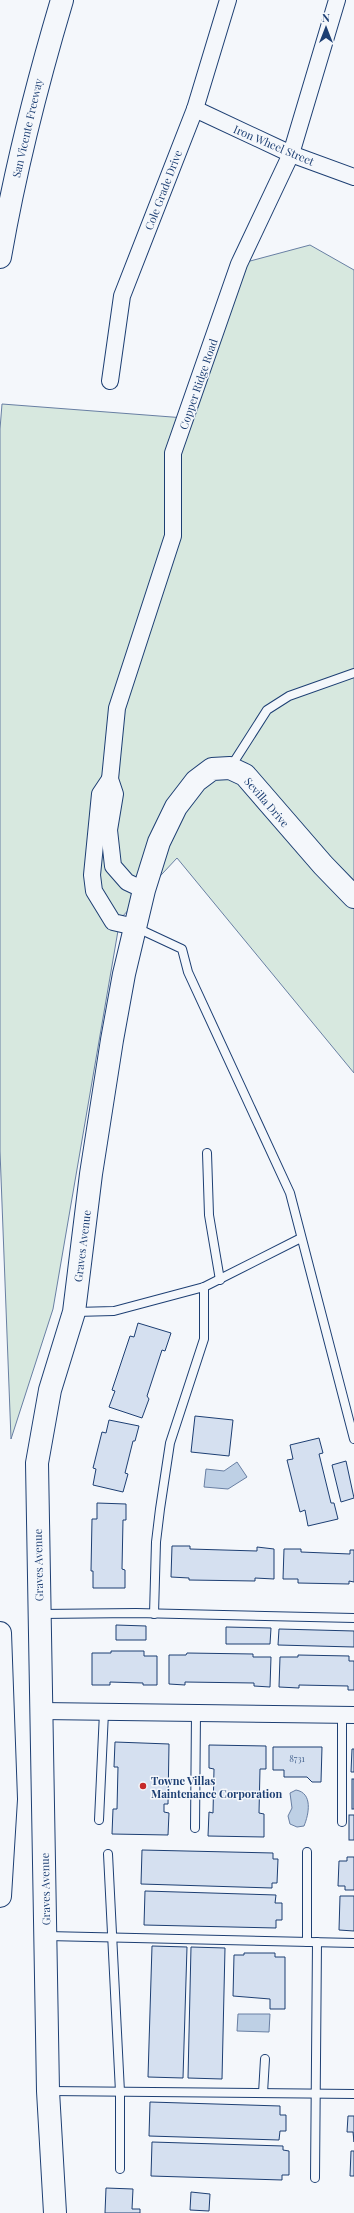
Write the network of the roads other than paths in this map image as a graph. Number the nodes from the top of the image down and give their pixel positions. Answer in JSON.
{"nodes":[{"id":1,"x":62,"y":0,"type":"edge"},
{"id":2,"x":228,"y":0,"type":"edge"},
{"id":3,"x":337,"y":0,"type":"edge"},
{"id":4,"x":194,"y":110,"type":"junction"},
{"id":5,"x":291,"y":154,"type":"junction"},
{"id":6,"x":354,"y":177,"type":"edge"},
{"id":7,"x":0,"y":257,"type":"edge"},
{"id":8,"x":110,"y":382,"type":"dead end"},
{"id":9,"x":354,"y":674,"type":"edge"},
{"id":10,"x":230,"y":768,"type":"junction"},
{"id":11,"x":110,"y":779,"type":"junction"},
{"id":12,"x":144,"y":890,"type":"junction"},
{"id":13,"x":354,"y":897,"type":"edge"},
{"id":14,"x":135,"y":927,"type":"junction"},
{"id":15,"x":207,"y":1153,"type":"dead end"},
{"id":16,"x":301,"y":1238,"type":"junction"},
{"id":17,"x":220,"y":1280,"type":"junction"},
{"id":18,"x":204,"y":1287,"type":"junction"},
{"id":19,"x":74,"y":1312,"type":"junction"},
{"id":20,"x":354,"y":1439,"type":"edge"},
{"id":21,"x":38,"y":1614,"type":"junction"},
{"id":22,"x":154,"y":1614,"type":"junction"},
{"id":23,"x":354,"y":1618,"type":"edge"},
{"id":24,"x":0,"y":1633,"type":"edge"},
{"id":25,"x":42,"y":1711,"type":"junction"},
{"id":26,"x":104,"y":1712,"type":"junction"},
{"id":27,"x":196,"y":1713,"type":"junction"},
{"id":28,"x":348,"y":1715,"type":"edge"},
{"id":29,"x":99,"y":1820,"type":"dead end"},
{"id":30,"x":342,"y":1822,"type":"dead end"},
{"id":31,"x":195,"y":1828,"type":"dead end"},
{"id":32,"x":307,"y":1852,"type":"dead end"},
{"id":33,"x":108,"y":1854,"type":"dead end"},
{"id":34,"x":0,"y":1896,"type":"edge"},
{"id":35,"x":46,"y":1936,"type":"junction"},
{"id":36,"x":113,"y":1938,"type":"junction"},
{"id":37,"x":307,"y":1942,"type":"junction"},
{"id":38,"x":317,"y":1942,"type":"junction"},
{"id":39,"x":354,"y":1943,"type":"edge"},
{"id":40,"x":265,"y":2059,"type":"dead end"},
{"id":41,"x":48,"y":2091,"type":"junction"},
{"id":42,"x":120,"y":2092,"type":"junction"},
{"id":43,"x":263,"y":2093,"type":"junction"},
{"id":44,"x":316,"y":2094,"type":"junction"},
{"id":45,"x":354,"y":2094,"type":"edge"},
{"id":46,"x":120,"y":2169,"type":"dead end"},
{"id":47,"x":315,"y":2178,"type":"dead end"},
{"id":48,"x":55,"y":2213,"type":"edge"}],
"edges":[{"from":1,"to":7,"type":"main road","name":"San Vicente Freeway"},
{"from":2,"to":4,"type":"street","name":"Cole Grade Drive"},
{"from":3,"to":5,"type":"street","name":"Copper Ridge Road"},
{"from":4,"to":5,"type":"street","name":"Iron Wheel Street"},
{"from":4,"to":8,"type":"street","name":"Cole Grade Drive"},
{"from":5,"to":6,"type":"street","name":"Iron Wheel Street"},
{"from":5,"to":11,"type":"street","name":"Copper Ridge Road"},
{"from":9,"to":10,"type":"lane"},
{"from":10,"to":12,"type":"main road"},
{"from":10,"to":13,"type":"main road","name":"Sevilla Drive"},
{"from":11,"to":12,"type":"street","name":"Copper Ridge Road"},
{"from":11,"to":14,"type":"street","name":"Copper Ridge Road"},
{"from":12,"to":14,"type":"main road"},
{"from":14,"to":16,"type":"lane"},
{"from":14,"to":19,"type":"main road","name":"Graves Avenue"},
{"from":15,"to":17,"type":"lane"},
{"from":16,"to":17,"type":"lane"},
{"from":16,"to":20,"type":"lane"},
{"from":17,"to":18,"type":"lane"},
{"from":18,"to":19,"type":"lane"},
{"from":18,"to":22,"type":"lane"},
{"from":19,"to":21,"type":"main road","name":"Graves Avenue"},
{"from":21,"to":22,"type":"lane"},
{"from":21,"to":25,"type":"main road","name":"Graves Avenue"},
{"from":22,"to":23,"type":"lane"},
{"from":24,"to":34,"type":"main road"},
{"from":25,"to":26,"type":"street"},
{"from":25,"to":35,"type":"main road","name":"Graves Avenue"},
{"from":26,"to":27,"type":"street"},
{"from":26,"to":29,"type":"lane"},
{"from":27,"to":28,"type":"street"},
{"from":27,"to":31,"type":"lane"},
{"from":28,"to":30,"type":"lane"},
{"from":32,"to":37,"type":"lane"},
{"from":33,"to":36,"type":"lane"},
{"from":35,"to":36,"type":"lane"},
{"from":35,"to":41,"type":"main road","name":"Graves Avenue"},
{"from":36,"to":37,"type":"lane"},
{"from":36,"to":42,"type":"lane"},
{"from":37,"to":38,"type":"lane"},
{"from":38,"to":39,"type":"lane"},
{"from":38,"to":44,"type":"lane"},
{"from":40,"to":43,"type":"lane"},
{"from":41,"to":42,"type":"lane"},
{"from":41,"to":48,"type":"main road","name":"Graves Avenue"},
{"from":42,"to":43,"type":"lane"},
{"from":42,"to":46,"type":"lane"},
{"from":43,"to":44,"type":"lane"},
{"from":44,"to":45,"type":"lane"},
{"from":44,"to":47,"type":"lane"}]}
